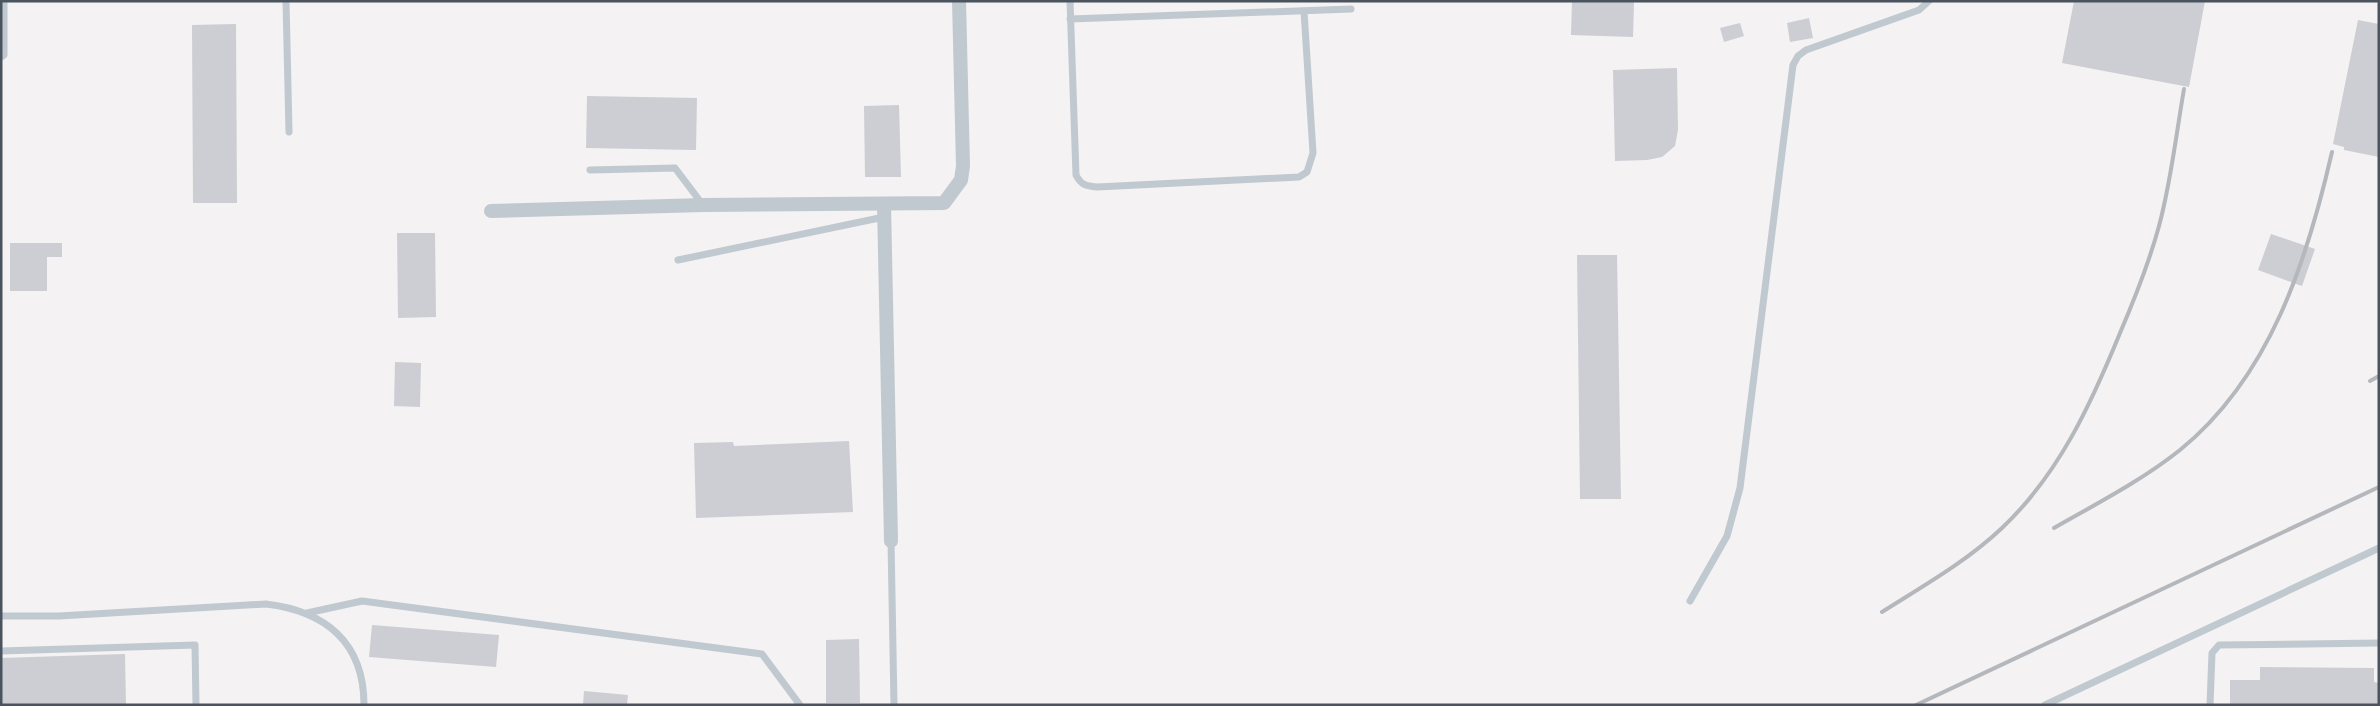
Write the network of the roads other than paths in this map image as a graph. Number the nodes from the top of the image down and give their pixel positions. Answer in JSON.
{"nodes":[{"id":1,"x":4,"y":1,"type":"edge"},
{"id":2,"x":286,"y":1,"type":"edge"},
{"id":3,"x":959,"y":1,"type":"edge"},
{"id":4,"x":1070,"y":1,"type":"edge"},
{"id":5,"x":1929,"y":1,"type":"edge"},
{"id":6,"x":1351,"y":9,"type":"dead end"},
{"id":7,"x":1304,"y":11,"type":"junction"},
{"id":8,"x":1070,"y":19,"type":"junction"},
{"id":9,"x":1,"y":57,"type":"edge"},
{"id":10,"x":289,"y":132,"type":"dead end"},
{"id":11,"x":590,"y":170,"type":"dead end"},
{"id":12,"x":703,"y":205,"type":"junction"},
{"id":13,"x":884,"y":210,"type":"junction"},
{"id":14,"x":491,"y":211,"type":"dead end"},
{"id":15,"x":678,"y":260,"type":"dead end"},
{"id":16,"x":891,"y":541,"type":"joint"},
{"id":17,"x":2379,"y":548,"type":"edge"},
{"id":18,"x":1690,"y":601,"type":"dead end"},
{"id":19,"x":307,"y":613,"type":"junction"},
{"id":20,"x":1,"y":616,"type":"edge"},
{"id":21,"x":2379,"y":643,"type":"edge"},
{"id":22,"x":1,"y":651,"type":"edge"},
{"id":23,"x":196,"y":705,"type":"edge"},
{"id":24,"x":364,"y":705,"type":"edge"},
{"id":25,"x":800,"y":705,"type":"edge"},
{"id":26,"x":894,"y":705,"type":"edge"},
{"id":27,"x":2045,"y":705,"type":"edge"},
{"id":28,"x":2210,"y":705,"type":"edge"}],
"edges":[{"from":1,"to":9,"type":"lane"},
{"from":2,"to":10,"type":"lane"},
{"from":3,"to":13,"type":"street"},
{"from":4,"to":8,"type":"lane"},
{"from":5,"to":18,"type":"lane"},
{"from":6,"to":7,"type":"lane"},
{"from":7,"to":8,"type":"lane"},
{"from":7,"to":8,"type":"lane"},
{"from":11,"to":12,"type":"lane"},
{"from":12,"to":13,"type":"street"},
{"from":12,"to":14,"type":"street"},
{"from":13,"to":15,"type":"lane"},
{"from":13,"to":16,"type":"street"},
{"from":16,"to":26,"type":"lane"},
{"from":17,"to":27,"type":"lane"},
{"from":19,"to":20,"type":"lane"},
{"from":19,"to":24,"type":"lane"},
{"from":19,"to":25,"type":"lane"},
{"from":21,"to":28,"type":"lane"},
{"from":22,"to":23,"type":"lane"}]}
